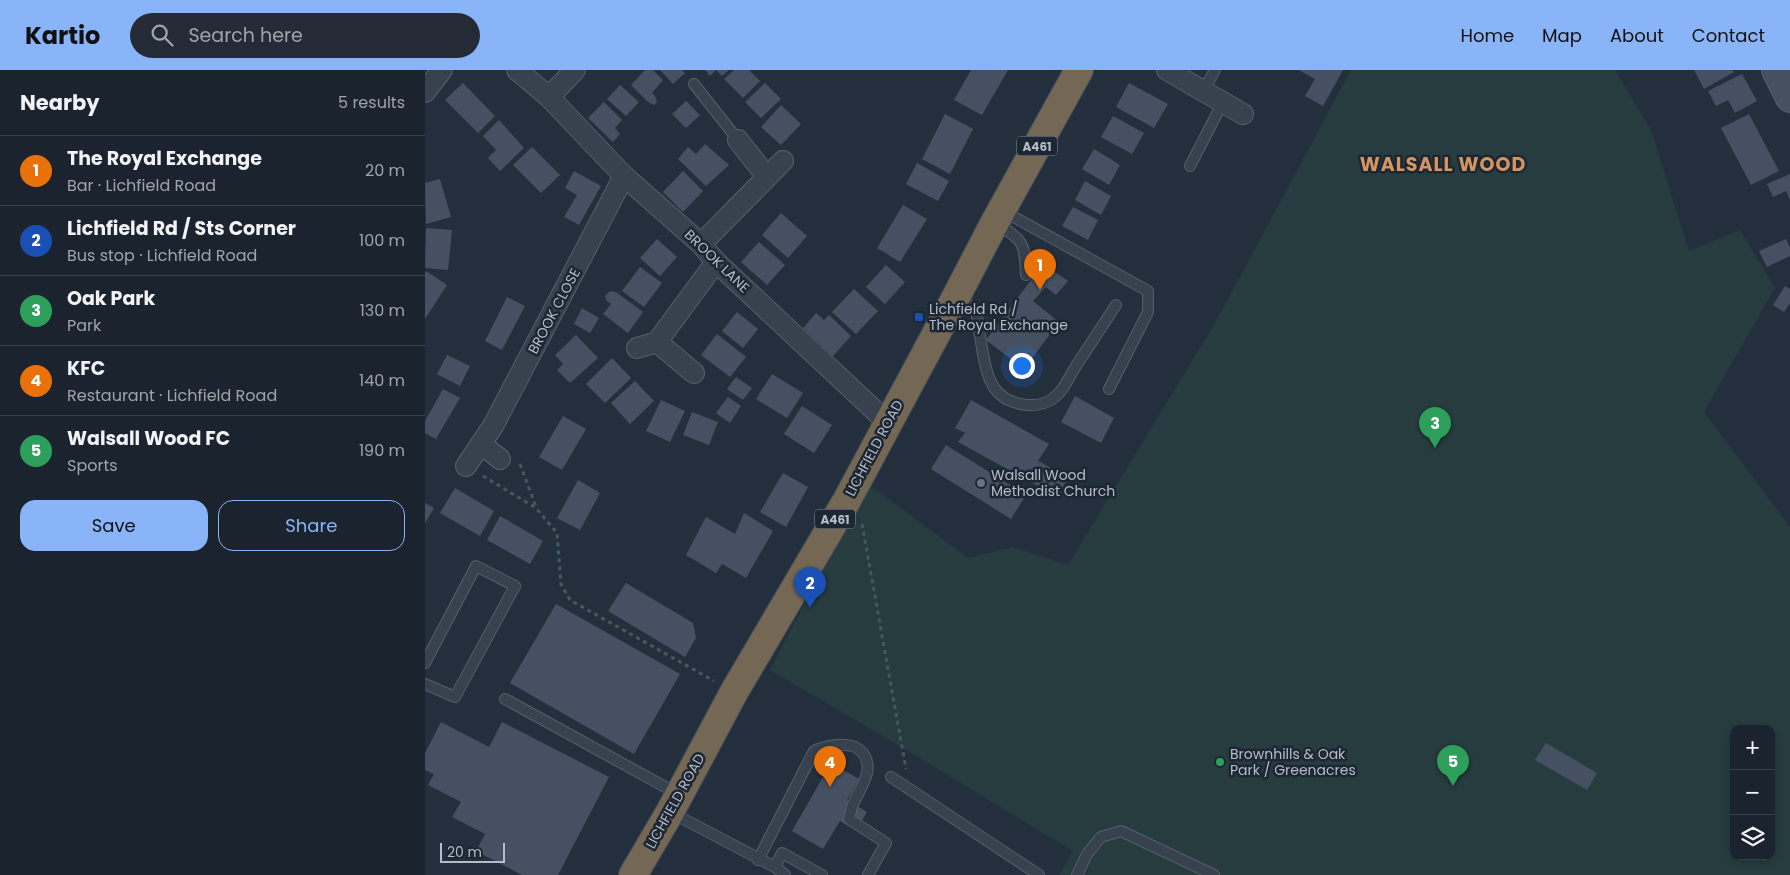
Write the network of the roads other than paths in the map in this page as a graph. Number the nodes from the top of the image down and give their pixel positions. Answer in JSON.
{"nodes":[{"id":1,"x":441,"y":70,"type":"edge"},
{"id":2,"x":517,"y":70,"type":"edge"},
{"id":3,"x":575,"y":70,"type":"edge"},
{"id":4,"x":1079,"y":70,"type":"edge"},
{"id":5,"x":1167,"y":70,"type":"edge"},
{"id":6,"x":1215,"y":70,"type":"edge"},
{"id":7,"x":1776,"y":70,"type":"edge"},
{"id":8,"x":694,"y":84,"type":"dead end"},
{"id":9,"x":1203,"y":91,"type":"junction"},
{"id":10,"x":425,"y":92,"type":"edge"},
{"id":11,"x":549,"y":97,"type":"junction"},
{"id":12,"x":1790,"y":98,"type":"edge"},
{"id":13,"x":1223,"y":102,"type":"junction"},
{"id":14,"x":1243,"y":114,"type":"dead end"},
{"id":15,"x":738,"y":140,"type":"joint"},
{"id":16,"x":783,"y":161,"type":"dead end"},
{"id":17,"x":1190,"y":166,"type":"dead end"},
{"id":18,"x":624,"y":176,"type":"junction"},
{"id":19,"x":767,"y":177,"type":"junction"},
{"id":20,"x":998,"y":216,"type":"junction"},
{"id":21,"x":701,"y":244,"type":"junction"},
{"id":22,"x":716,"y":262,"type":"junction"},
{"id":23,"x":1027,"y":275,"type":"dead end"},
{"id":24,"x":957,"y":295,"type":"junction"},
{"id":25,"x":1116,"y":305,"type":"dead end"},
{"id":26,"x":657,"y":342,"type":"junction"},
{"id":27,"x":637,"y":348,"type":"dead end"},
{"id":28,"x":694,"y":372,"type":"dead end"},
{"id":29,"x":1109,"y":389,"type":"dead end"},
{"id":30,"x":887,"y":422,"type":"junction"},
{"id":31,"x":481,"y":444,"type":"junction"},
{"id":32,"x":500,"y":458,"type":"dead end"},
{"id":33,"x":466,"y":466,"type":"road end"},
{"id":34,"x":425,"y":664,"type":"edge"},
{"id":35,"x":425,"y":684,"type":"edge"},
{"id":36,"x":505,"y":699,"type":"dead end"},
{"id":37,"x":891,"y":777,"type":"dead end"},
{"id":38,"x":674,"y":803,"type":"junction"},
{"id":39,"x":758,"y":860,"type":"junction"},
{"id":40,"x":775,"y":867,"type":"junction"},
{"id":41,"x":633,"y":875,"type":"edge"},
{"id":42,"x":785,"y":875,"type":"edge"},
{"id":43,"x":822,"y":875,"type":"edge"},
{"id":44,"x":868,"y":875,"type":"edge"},
{"id":45,"x":1039,"y":875,"type":"edge"},
{"id":46,"x":1077,"y":875,"type":"edge"},
{"id":47,"x":1214,"y":875,"type":"edge"}],
"edges":[{"from":1,"to":10,"type":"street"},
{"from":2,"to":11,"type":"street","name":"BROOK LANE"},
{"from":3,"to":11,"type":"street"},
{"from":4,"to":20,"type":"highway","name":"LICHFIELD ROAD","number":"A461"},
{"from":5,"to":9,"type":"street"},
{"from":6,"to":9,"type":"lane"},
{"from":7,"to":12,"type":"main road"},
{"from":8,"to":15,"type":"lane"},
{"from":9,"to":13,"type":"street"},
{"from":11,"to":18,"type":"street","name":"BROOK LANE"},
{"from":13,"to":14,"type":"street"},
{"from":13,"to":17,"type":"lane"},
{"from":15,"to":19,"type":"street"},
{"from":16,"to":19,"type":"street"},
{"from":18,"to":21,"type":"street","name":"BROOK LANE"},
{"from":18,"to":31,"type":"street","name":"BROOK CLOSE"},
{"from":19,"to":21,"type":"street"},
{"from":20,"to":23,"type":"lane"},
{"from":20,"to":24,"type":"highway","name":"LICHFIELD ROAD","number":"A461"},
{"from":20,"to":29,"type":"lane"},
{"from":21,"to":22,"type":"street","name":"BROOK LANE"},
{"from":22,"to":26,"type":"street"},
{"from":22,"to":30,"type":"street","name":"BROOK LANE"},
{"from":24,"to":25,"type":"lane"},
{"from":24,"to":30,"type":"highway","name":"LICHFIELD ROAD","number":"A461"},
{"from":26,"to":27,"type":"street"},
{"from":26,"to":28,"type":"street"},
{"from":30,"to":38,"type":"highway","name":"LICHFIELD ROAD","number":"A461"},
{"from":31,"to":32,"type":"street"},
{"from":31,"to":33,"type":"street","name":"BROOK CLOSE"},
{"from":34,"to":35,"type":"lane"},
{"from":36,"to":38,"type":"lane"},
{"from":37,"to":45,"type":"lane"},
{"from":38,"to":39,"type":"lane"},
{"from":38,"to":41,"type":"highway","name":"LICHFIELD ROAD","number":"A461"},
{"from":39,"to":40,"type":"lane"},
{"from":39,"to":44,"type":"lane"},
{"from":40,"to":42,"type":"lane"},
{"from":40,"to":43,"type":"lane"},
{"from":46,"to":47,"type":"lane"}]}
